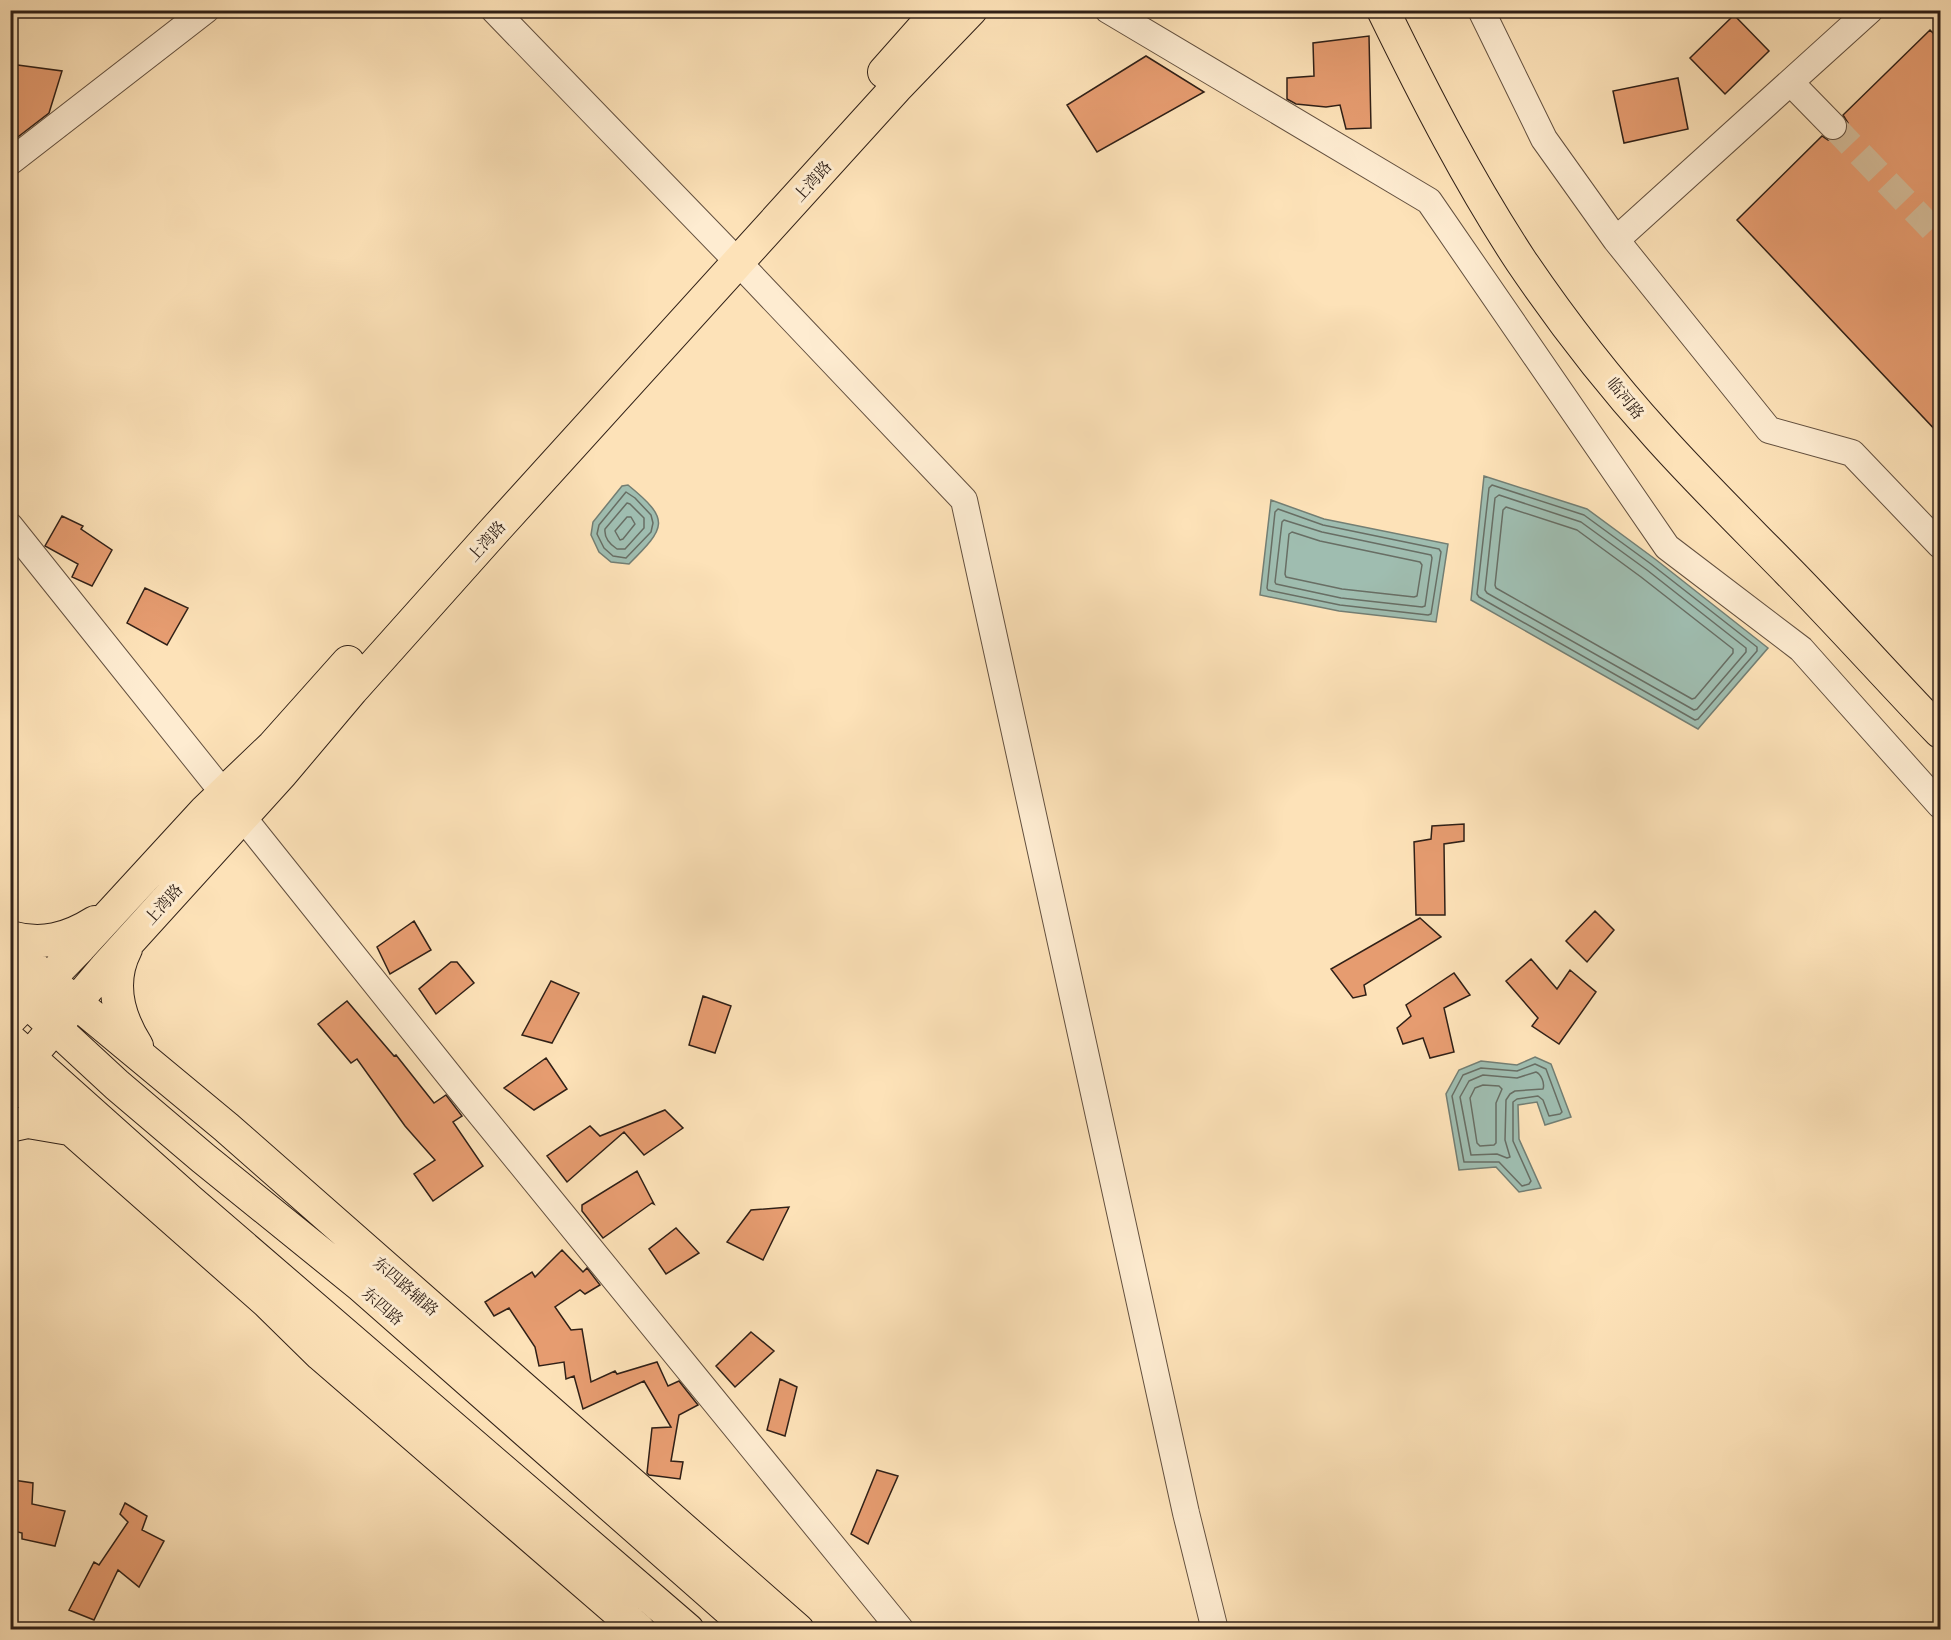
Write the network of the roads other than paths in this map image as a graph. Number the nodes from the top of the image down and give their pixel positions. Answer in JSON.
{"nodes":[{"id":1,"x":206,"y":10,"type":"edge"},
{"id":2,"x":494,"y":10,"type":"edge"},
{"id":3,"x":939,"y":10,"type":"edge"},
{"id":4,"x":971,"y":10,"type":"edge"},
{"id":5,"x":1108,"y":10,"type":"edge"},
{"id":6,"x":1383,"y":10,"type":"edge"},
{"id":7,"x":1408,"y":10,"type":"edge"},
{"id":8,"x":1481,"y":10,"type":"edge"},
{"id":9,"x":1870,"y":10,"type":"edge"},
{"id":10,"x":1791,"y":82,"type":"junction"},
{"id":11,"x":1833,"y":126,"type":"tunnel mouth"},
{"id":12,"x":10,"y":162,"type":"edge"},
{"id":13,"x":1616,"y":240,"type":"junction"},
{"id":14,"x":731,"y":255,"type":"junction"},
{"id":15,"x":10,"y":526,"type":"edge"},
{"id":16,"x":1941,"y":545,"type":"edge"},
{"id":17,"x":1941,"y":701,"type":"edge"},
{"id":18,"x":1941,"y":732,"type":"edge"},
{"id":19,"x":233,"y":805,"type":"junction"},
{"id":20,"x":1941,"y":805,"type":"edge"},
{"id":21,"x":120,"y":903,"type":"junction"},
{"id":22,"x":10,"y":937,"type":"edge"},
{"id":23,"x":131,"y":939,"type":"junction"},
{"id":24,"x":10,"y":948,"type":"edge"},
{"id":25,"x":49,"y":979,"type":"junction"},
{"id":26,"x":16,"y":1002,"type":"edge"},
{"id":27,"x":76,"y":1002,"type":"junction"},
{"id":28,"x":55,"y":1028,"type":"junction"},
{"id":29,"x":153,"y":1065,"type":"junction"},
{"id":30,"x":14,"y":1067,"type":"edge"},
{"id":31,"x":10,"y":1126,"type":"edge"},
{"id":32,"x":72,"y":1130,"type":"junction"},
{"id":33,"x":142,"y":1158,"type":"junction"},
{"id":34,"x":282,"y":1176,"type":"junction"},
{"id":35,"x":224,"y":1228,"type":"junction"},
{"id":36,"x":338,"y":1267,"type":"junction"},
{"id":37,"x":284,"y":1319,"type":"junction"},
{"id":38,"x":639,"y":1629,"type":"edge"},
{"id":39,"x":688,"y":1629,"type":"edge"},
{"id":40,"x":752,"y":1629,"type":"edge"},
{"id":41,"x":798,"y":1629,"type":"edge"},
{"id":42,"x":901,"y":1629,"type":"edge"},
{"id":43,"x":1215,"y":1629,"type":"edge"}],
"edges":[{"from":1,"to":12,"type":"street"},
{"from":2,"to":14,"type":"street"},
{"from":3,"to":14,"type":"main road","name":"上湾路"},
{"from":4,"to":14,"type":"main road","name":"上湾路"},
{"from":5,"to":20,"type":"street"},
{"from":6,"to":18,"type":"main road","name":"临河路"},
{"from":7,"to":17,"type":"main road","name":"临河路"},
{"from":8,"to":13,"type":"street"},
{"from":9,"to":10,"type":"street"},
{"from":10,"to":11,"type":"street"},
{"from":10,"to":13,"type":"street"},
{"from":13,"to":16,"type":"street"},
{"from":14,"to":19,"type":"main road","name":"上湾路"},
{"from":14,"to":43,"type":"street"},
{"from":15,"to":19,"type":"street"},
{"from":19,"to":21,"type":"main road","name":"上湾路"},
{"from":19,"to":23,"type":"main road","name":"上湾路"},
{"from":19,"to":42,"type":"street"},
{"from":21,"to":22,"type":"main road"},
{"from":21,"to":25,"type":"main road","name":"上湾路"},
{"from":23,"to":27,"type":"main road","name":"上湾路"},
{"from":23,"to":29,"type":"main road"},
{"from":24,"to":25,"type":"main road","name":"东四路辅路"},
{"from":25,"to":26,"type":"main road","name":"上湾路"},
{"from":25,"to":27,"type":"main road","name":"东四路辅路"},
{"from":26,"to":28,"type":"main road","name":"东四路"},
{"from":27,"to":28,"type":"main road","name":"上湾路"},
{"from":27,"to":29,"type":"main road","name":"东四路辅路"},
{"from":28,"to":30,"type":"main road","name":"上湾路"},
{"from":28,"to":36,"type":"main road","name":"东四路"},
{"from":29,"to":34,"type":"main road","name":"东四路辅路"},
{"from":30,"to":32,"type":"main road"},
{"from":30,"to":33,"type":"main road"},
{"from":31,"to":32,"type":"main road"},
{"from":32,"to":33,"type":"main road"},
{"from":32,"to":37,"type":"main road"},
{"from":33,"to":35,"type":"main road"},
{"from":34,"to":36,"type":"main road"},
{"from":34,"to":41,"type":"main road","name":"东四路辅路"},
{"from":35,"to":37,"type":"main road"},
{"from":35,"to":39,"type":"main road"},
{"from":36,"to":40,"type":"main road","name":"东四路"},
{"from":37,"to":38,"type":"main road"}]}
